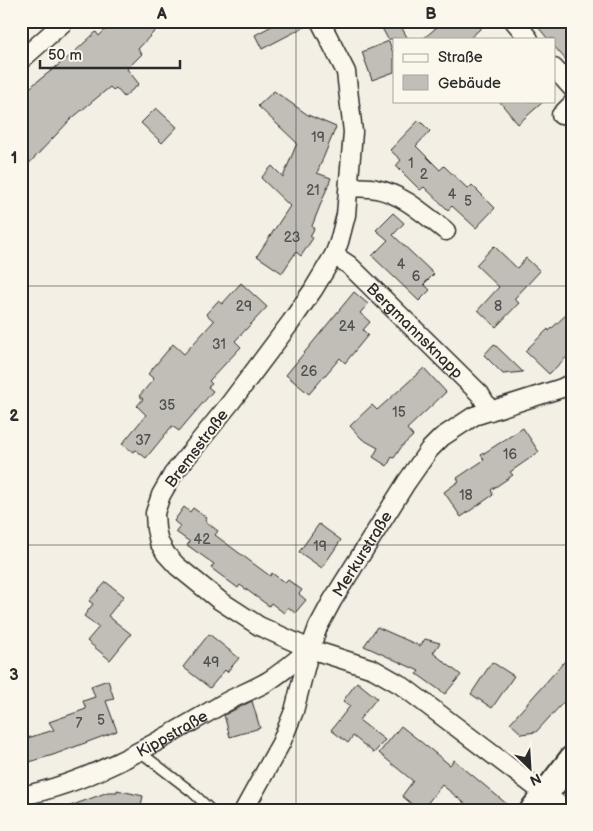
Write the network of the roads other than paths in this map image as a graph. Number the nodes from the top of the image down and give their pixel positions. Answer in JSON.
{"nodes":[{"id":1,"x":65,"y":21,"type":"edge"},
{"id":2,"x":320,"y":21,"type":"edge"},
{"id":3,"x":514,"y":21,"type":"edge"},
{"id":4,"x":528,"y":38,"type":"edge"},
{"id":5,"x":21,"y":60,"type":"edge"},
{"id":6,"x":556,"y":70,"type":"edge"},
{"id":7,"x":572,"y":88,"type":"edge"},
{"id":8,"x":349,"y":187,"type":"junction"},
{"id":9,"x":446,"y":231,"type":"dead end"},
{"id":10,"x":334,"y":255,"type":"junction"},
{"id":11,"x":572,"y":383,"type":"edge"},
{"id":12,"x":490,"y":410,"type":"junction"},
{"id":13,"x":310,"y":649,"type":"junction"},
{"id":14,"x":140,"y":752,"type":"junction"},
{"id":15,"x":572,"y":759,"type":"edge"},
{"id":16,"x":21,"y":796,"type":"edge"},
{"id":17,"x":539,"y":802,"type":"edge"},
{"id":18,"x":212,"y":810,"type":"edge"},
{"id":19,"x":244,"y":810,"type":"edge"},
{"id":20,"x":566,"y":810,"type":"edge"}],
"edges":[{"from":1,"to":5,"type":"street"},
{"from":2,"to":8,"type":"street","name":"Bremsstraße"},
{"from":3,"to":4,"type":"street"},
{"from":6,"to":7,"type":"street"},
{"from":8,"to":9,"type":"street"},
{"from":8,"to":10,"type":"street","name":"Bremsstraße"},
{"from":10,"to":12,"type":"street","name":"Bergmannsknapp"},
{"from":10,"to":13,"type":"street","name":"Bremsstraße"},
{"from":11,"to":12,"type":"street","name":"Merkurstraße"},
{"from":12,"to":13,"type":"street","name":"Merkurstraße"},
{"from":13,"to":14,"type":"street","name":"Kippstraße"},
{"from":13,"to":17,"type":"street","name":"Bremsstraße"},
{"from":13,"to":19,"type":"street","name":"Merkurstraße"},
{"from":14,"to":16,"type":"street","name":"Kippstraße"},
{"from":14,"to":18,"type":"lane"},
{"from":15,"to":17,"type":"street"},
{"from":17,"to":20,"type":"street","name":"Bremsstraße"}]}
